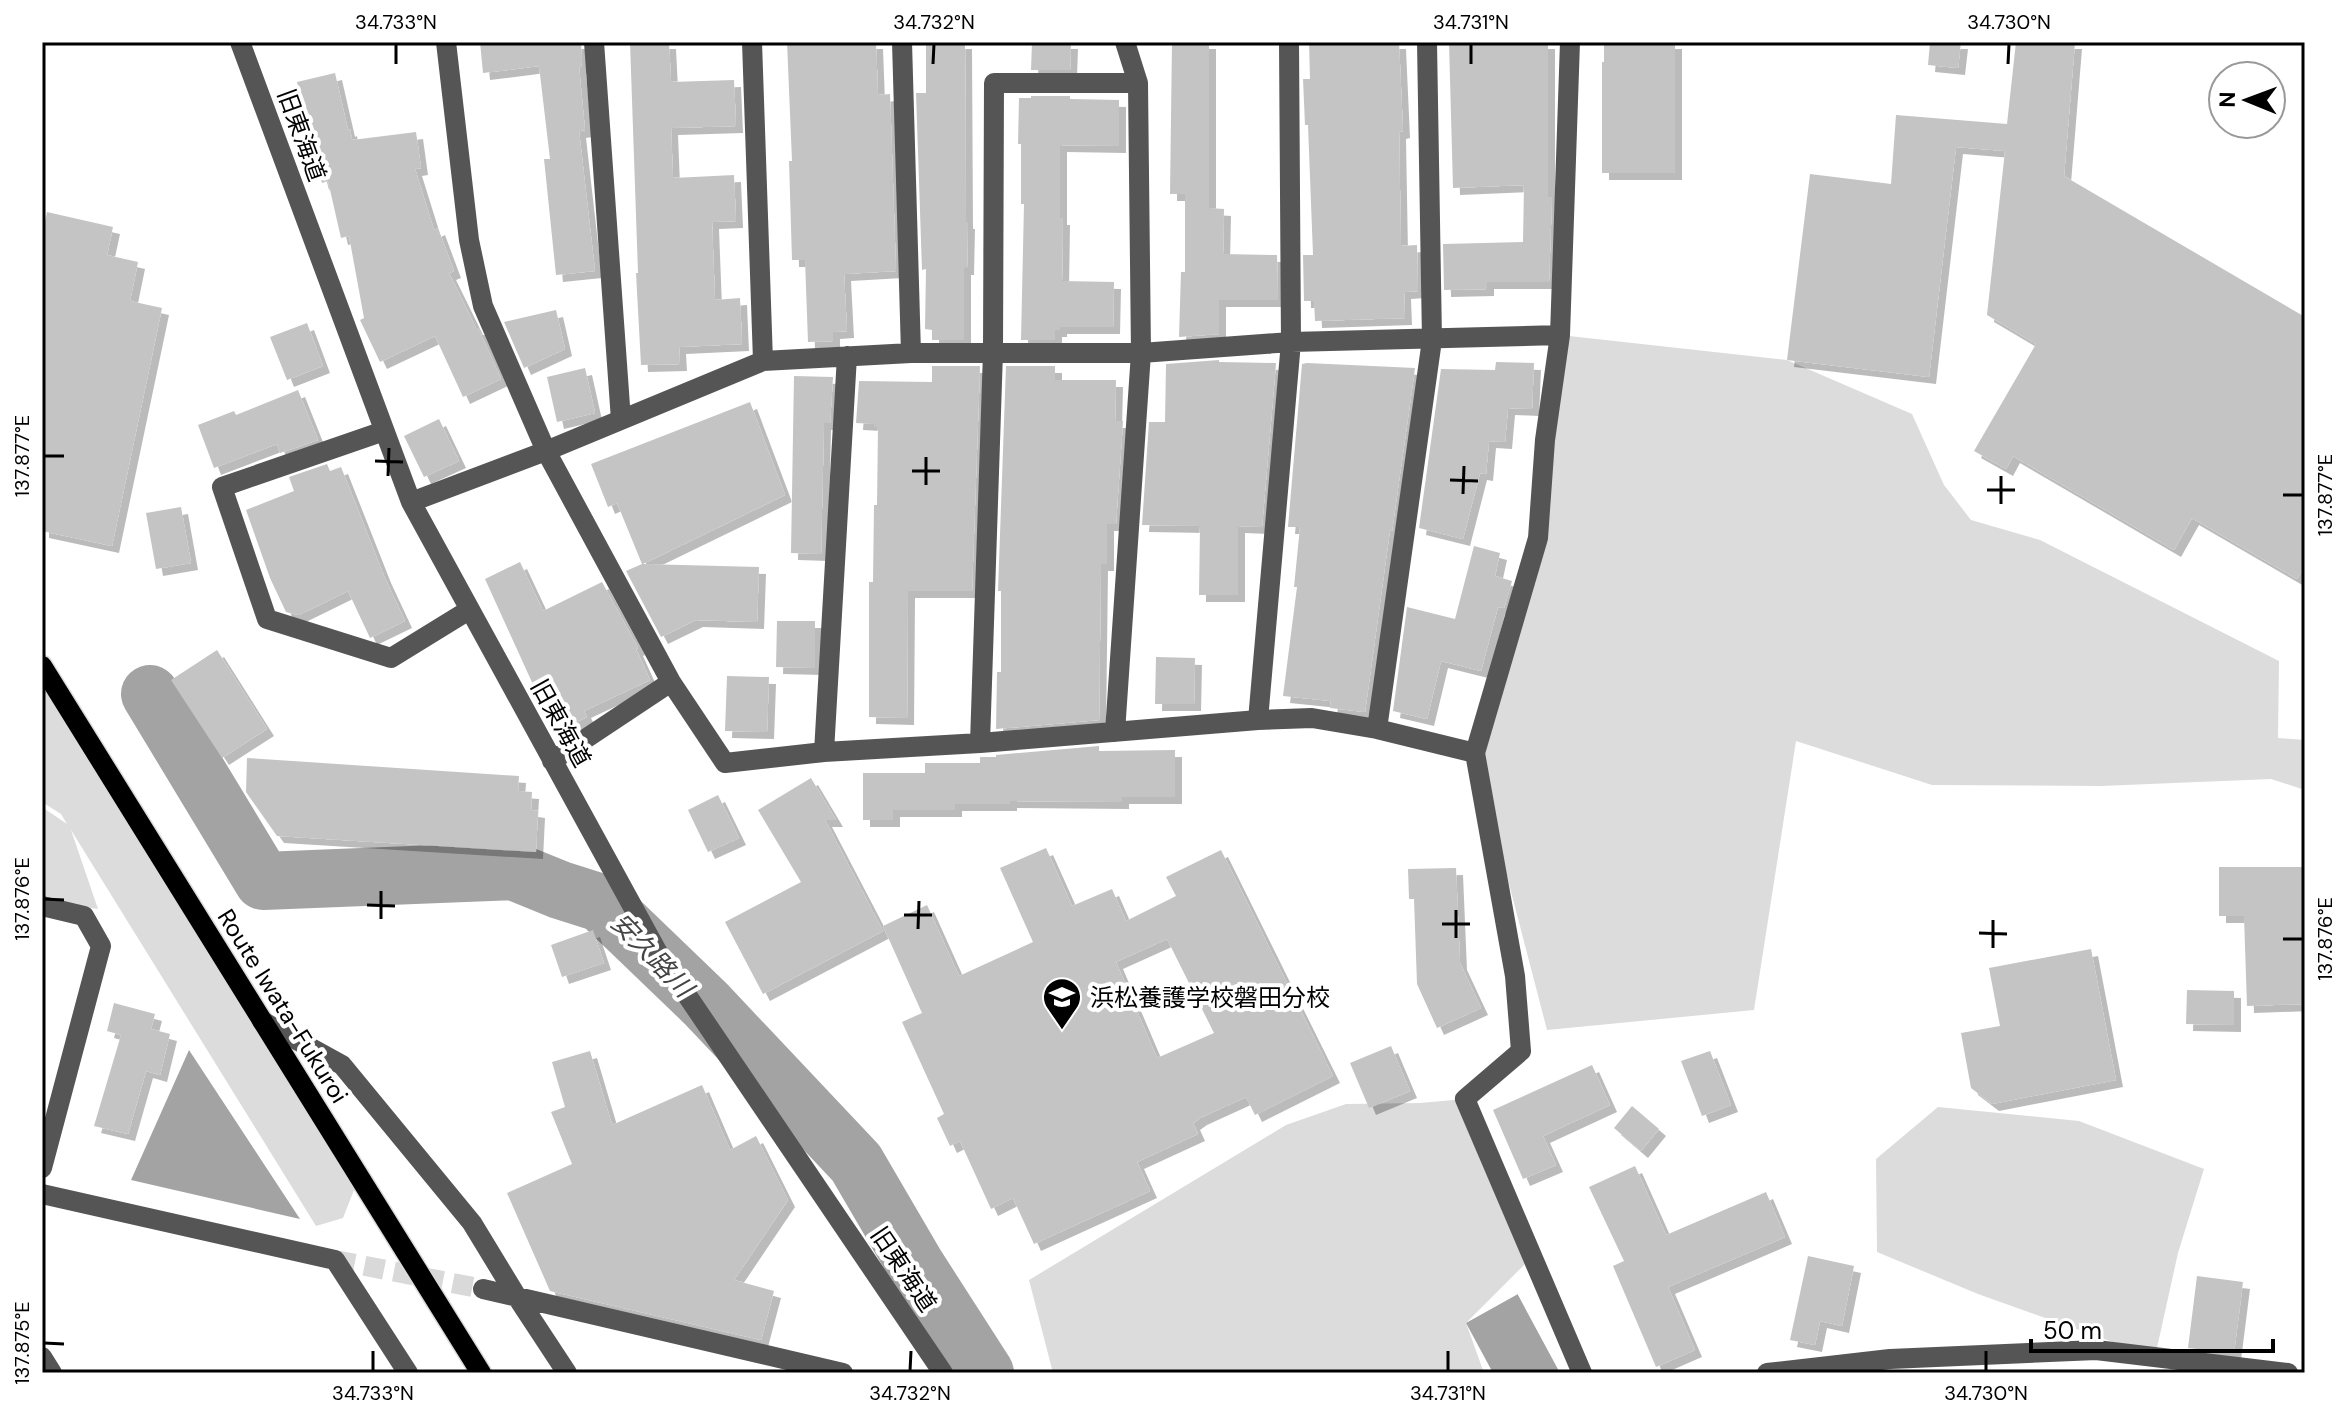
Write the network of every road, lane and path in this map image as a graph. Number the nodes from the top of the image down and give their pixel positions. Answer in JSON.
{"nodes":[{"id":1,"x":240,"y":42,"type":"edge"},
{"id":2,"x":446,"y":42,"type":"edge"},
{"id":3,"x":594,"y":42,"type":"edge"},
{"id":4,"x":752,"y":42,"type":"edge"},
{"id":5,"x":902,"y":42,"type":"edge"},
{"id":6,"x":1125,"y":42,"type":"edge"},
{"id":7,"x":1289,"y":42,"type":"edge"},
{"id":8,"x":1427,"y":42,"type":"edge"},
{"id":9,"x":1570,"y":42,"type":"edge"},
{"id":10,"x":1138,"y":83,"type":"junction"},
{"id":11,"x":1560,"y":335,"type":"junction"},
{"id":12,"x":1432,"y":340,"type":"junction"},
{"id":13,"x":1291,"y":342,"type":"junction"},
{"id":14,"x":993,"y":352,"type":"junction"},
{"id":15,"x":911,"y":353,"type":"junction"},
{"id":16,"x":1141,"y":353,"type":"junction"},
{"id":17,"x":847,"y":356,"type":"junction"},
{"id":18,"x":763,"y":361,"type":"junction"},
{"id":19,"x":621,"y":420,"type":"junction"},
{"id":20,"x":384,"y":431,"type":"junction"},
{"id":21,"x":546,"y":451,"type":"junction"},
{"id":22,"x":411,"y":502,"type":"junction"},
{"id":23,"x":469,"y":610,"type":"junction"},
{"id":24,"x":42,"y":666,"type":"edge"},
{"id":25,"x":671,"y":682,"type":"junction"},
{"id":26,"x":1258,"y":720,"type":"junction"},
{"id":27,"x":1377,"y":729,"type":"junction"},
{"id":28,"x":1115,"y":732,"type":"junction"},
{"id":29,"x":980,"y":743,"type":"junction"},
{"id":30,"x":824,"y":752,"type":"junction"},
{"id":31,"x":1475,"y":753,"type":"junction"},
{"id":32,"x":552,"y":761,"type":"junction"},
{"id":33,"x":42,"y":906,"type":"edge"},
{"id":34,"x":262,"y":1021,"type":"junction"},
{"id":35,"x":42,"y":1168,"type":"edge"},
{"id":36,"x":42,"y":1194,"type":"edge"},
{"id":37,"x":483,"y":1289,"type":"tunnel mouth"},
{"id":38,"x":517,"y":1297,"type":"junction"},
{"id":39,"x":42,"y":1357,"type":"edge"},
{"id":40,"x":52,"y":1373,"type":"edge"},
{"id":41,"x":408,"y":1373,"type":"edge"},
{"id":42,"x":481,"y":1373,"type":"edge"},
{"id":43,"x":567,"y":1373,"type":"edge"},
{"id":44,"x":843,"y":1373,"type":"edge"},
{"id":45,"x":943,"y":1373,"type":"edge"},
{"id":46,"x":1582,"y":1373,"type":"edge"},
{"id":47,"x":1767,"y":1373,"type":"edge"},
{"id":48,"x":2288,"y":1373,"type":"edge"}],
"edges":[{"from":1,"to":20,"type":"street","name":"旧東海道"},
{"from":2,"to":21,"type":"street"},
{"from":3,"to":19,"type":"street"},
{"from":4,"to":18,"type":"street"},
{"from":5,"to":15,"type":"street"},
{"from":6,"to":10,"type":"street"},
{"from":7,"to":13,"type":"street"},
{"from":8,"to":12,"type":"street"},
{"from":9,"to":11,"type":"street"},
{"from":10,"to":14,"type":"street"},
{"from":10,"to":16,"type":"street"},
{"from":11,"to":12,"type":"street"},
{"from":11,"to":31,"type":"street"},
{"from":12,"to":13,"type":"street"},
{"from":12,"to":27,"type":"street"},
{"from":13,"to":16,"type":"street"},
{"from":13,"to":26,"type":"street"},
{"from":14,"to":15,"type":"street"},
{"from":14,"to":16,"type":"street"},
{"from":14,"to":29,"type":"street"},
{"from":15,"to":17,"type":"street"},
{"from":16,"to":28,"type":"street"},
{"from":17,"to":18,"type":"street"},
{"from":17,"to":30,"type":"street"},
{"from":18,"to":19,"type":"street"},
{"from":19,"to":21,"type":"street"},
{"from":20,"to":22,"type":"street","name":"旧東海道"},
{"from":20,"to":23,"type":"street"},
{"from":21,"to":22,"type":"street"},
{"from":21,"to":25,"type":"street"},
{"from":22,"to":23,"type":"street","name":"旧東海道"},
{"from":23,"to":32,"type":"street","name":"旧東海道"},
{"from":24,"to":34,"type":"main road","name":"Route Iwata-Fukuroi"},
{"from":25,"to":30,"type":"street"},
{"from":25,"to":32,"type":"street"},
{"from":26,"to":27,"type":"street"},
{"from":26,"to":28,"type":"street"},
{"from":27,"to":31,"type":"street"},
{"from":28,"to":29,"type":"street"},
{"from":29,"to":30,"type":"street"},
{"from":31,"to":46,"type":"street"},
{"from":32,"to":45,"type":"street","name":"旧東海道"},
{"from":33,"to":35,"type":"street"},
{"from":34,"to":38,"type":"street"},
{"from":34,"to":42,"type":"main road","name":"Route Iwata-Fukuroi"},
{"from":36,"to":41,"type":"street"},
{"from":37,"to":38,"type":"street"},
{"from":38,"to":43,"type":"street"},
{"from":38,"to":44,"type":"street"},
{"from":39,"to":40,"type":"street"},
{"from":47,"to":48,"type":"street"}]}
